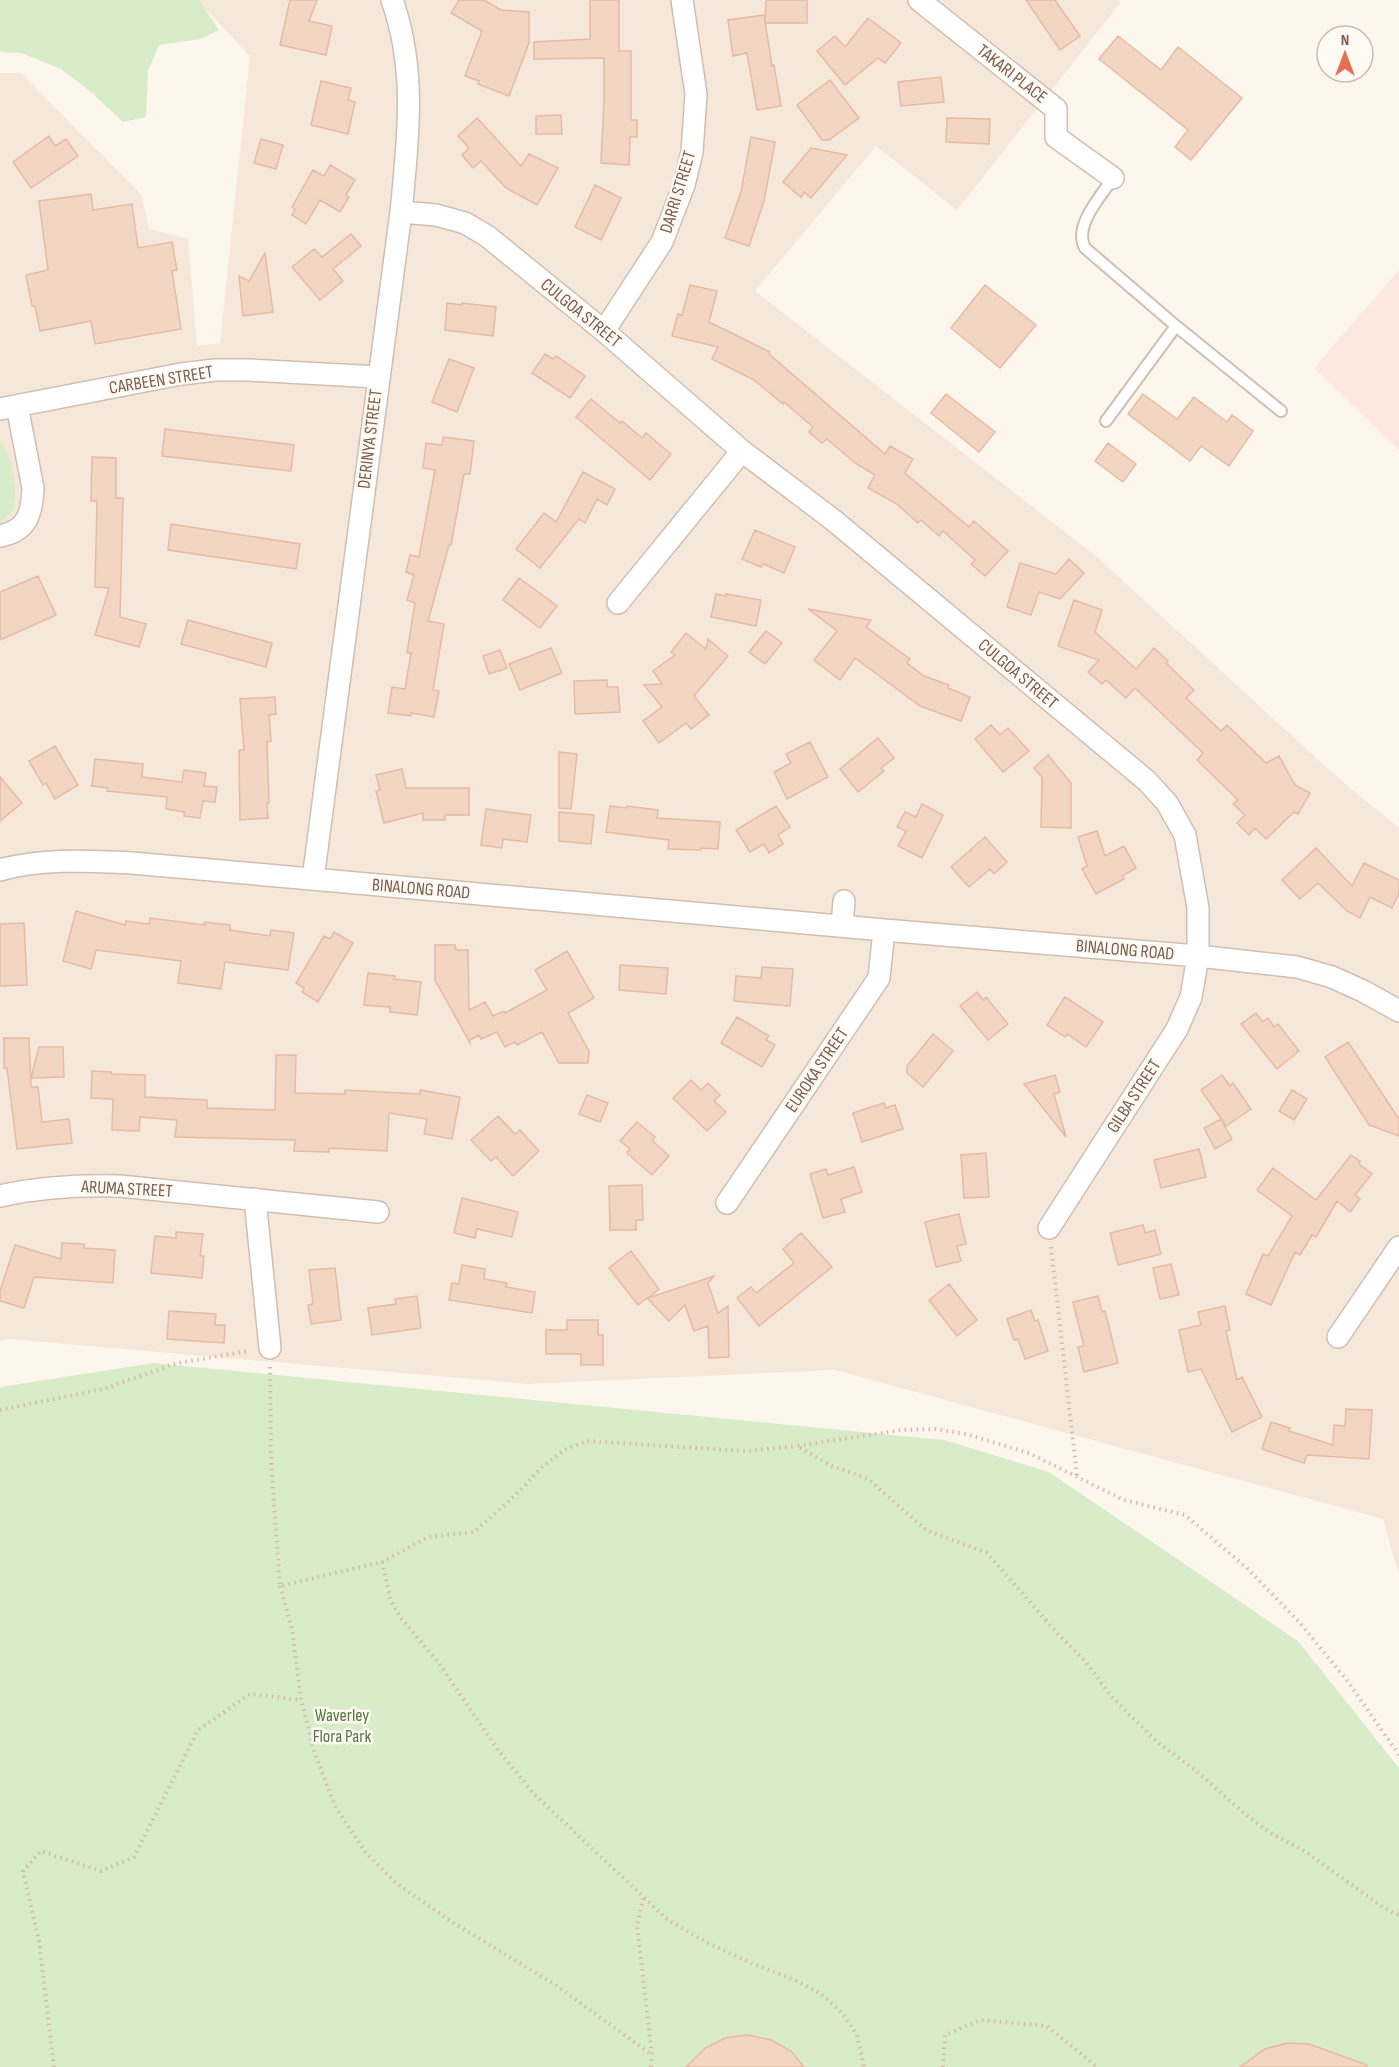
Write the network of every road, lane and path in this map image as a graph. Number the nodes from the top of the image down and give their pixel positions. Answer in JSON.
{"nodes":[{"id":1,"x":392,"y":0,"type":"edge"},
{"id":2,"x":682,"y":0,"type":"edge"},
{"id":3,"x":919,"y":0,"type":"edge"},
{"id":4,"x":1113,"y":178,"type":"joint"},
{"id":5,"x":401,"y":212,"type":"junction"},
{"id":6,"x":1176,"y":326,"type":"junction"},
{"id":7,"x":604,"y":331,"type":"junction"},
{"id":8,"x":378,"y":378,"type":"junction"},
{"id":9,"x":9,"y":408,"type":"edge"},
{"id":10,"x":1281,"y":411,"type":"dead end"},
{"id":11,"x":1106,"y":421,"type":"dead end"},
{"id":12,"x":742,"y":451,"type":"junction"},
{"id":13,"x":0,"y":536,"type":"edge"},
{"id":14,"x":618,"y":603,"type":"dead end"},
{"id":15,"x":0,"y":870,"type":"edge"},
{"id":16,"x":313,"y":879,"type":"junction"},
{"id":17,"x":844,"y":901,"type":"dead end"},
{"id":18,"x":842,"y":926,"type":"junction"},
{"id":19,"x":884,"y":930,"type":"junction"},
{"id":20,"x":1198,"y":956,"type":"junction"},
{"id":21,"x":1399,"y":1011,"type":"edge"},
{"id":22,"x":0,"y":1196,"type":"edge"},
{"id":23,"x":255,"y":1199,"type":"junction"},
{"id":24,"x":727,"y":1203,"type":"dead end"},
{"id":25,"x":378,"y":1212,"type":"dead end"},
{"id":26,"x":1049,"y":1228,"type":"joint"},
{"id":27,"x":1399,"y":1246,"type":"edge"},
{"id":28,"x":1338,"y":1338,"type":"dead end"},
{"id":29,"x":270,"y":1348,"type":"junction"},
{"id":30,"x":0,"y":1410,"type":"edge"},
{"id":31,"x":797,"y":1446,"type":"junction"},
{"id":32,"x":1077,"y":1476,"type":"junction"},
{"id":33,"x":382,"y":1562,"type":"junction"},
{"id":34,"x":280,"y":1586,"type":"junction"},
{"id":35,"x":302,"y":1700,"type":"junction"},
{"id":36,"x":1399,"y":1755,"type":"edge"},
{"id":37,"x":644,"y":1898,"type":"junction"},
{"id":38,"x":1399,"y":1915,"type":"edge"},
{"id":39,"x":652,"y":2055,"type":"junction"},
{"id":40,"x":54,"y":2067,"type":"edge"},
{"id":41,"x":651,"y":2067,"type":"edge"},
{"id":42,"x":864,"y":2067,"type":"edge"},
{"id":43,"x":943,"y":2067,"type":"edge"},
{"id":44,"x":1097,"y":2067,"type":"edge"}],
"edges":[{"from":1,"to":5,"type":"street","name":"DERINYA STREET"},
{"from":2,"to":7,"type":"street","name":"DARRI STREET"},
{"from":3,"to":4,"type":"street","name":"TAKARI PLACE"},
{"from":4,"to":6,"type":"lane"},
{"from":5,"to":7,"type":"street","name":"CULGOA STREET"},
{"from":5,"to":8,"type":"street","name":"DERINYA STREET"},
{"from":6,"to":10,"type":"lane"},
{"from":6,"to":11,"type":"lane"},
{"from":7,"to":12,"type":"street","name":"CULGOA STREET"},
{"from":8,"to":9,"type":"street","name":"CARBEEN STREET"},
{"from":8,"to":16,"type":"street","name":"DERINYA STREET"},
{"from":9,"to":13,"type":"street","name":"CARBEEN STREET"},
{"from":12,"to":14,"type":"street"},
{"from":12,"to":20,"type":"street","name":"CULGOA STREET"},
{"from":15,"to":16,"type":"street","name":"BINALONG ROAD"},
{"from":16,"to":18,"type":"street","name":"BINALONG ROAD"},
{"from":17,"to":18,"type":"street"},
{"from":18,"to":19,"type":"street","name":"BINALONG ROAD"},
{"from":19,"to":20,"type":"street","name":"BINALONG ROAD"},
{"from":19,"to":24,"type":"street","name":"EUROKA STREET"},
{"from":20,"to":21,"type":"street","name":"BINALONG ROAD"},
{"from":20,"to":26,"type":"street","name":"GILBA STREET"},
{"from":22,"to":23,"type":"street","name":"ARUMA STREET"},
{"from":23,"to":25,"type":"street","name":"ARUMA STREET"},
{"from":23,"to":29,"type":"street"},
{"from":26,"to":32,"type":"path"},
{"from":27,"to":28,"type":"street"},
{"from":29,"to":30,"type":"path"},
{"from":29,"to":34,"type":"path"},
{"from":31,"to":32,"type":"path"},
{"from":31,"to":33,"type":"path"},
{"from":31,"to":38,"type":"path"},
{"from":32,"to":36,"type":"path"},
{"from":33,"to":34,"type":"path"},
{"from":33,"to":37,"type":"path"},
{"from":34,"to":35,"type":"path"},
{"from":35,"to":39,"type":"path"},
{"from":35,"to":40,"type":"path"},
{"from":37,"to":39,"type":"path"},
{"from":37,"to":42,"type":"path"},
{"from":39,"to":41,"type":"path"},
{"from":43,"to":44,"type":"path"}]}
